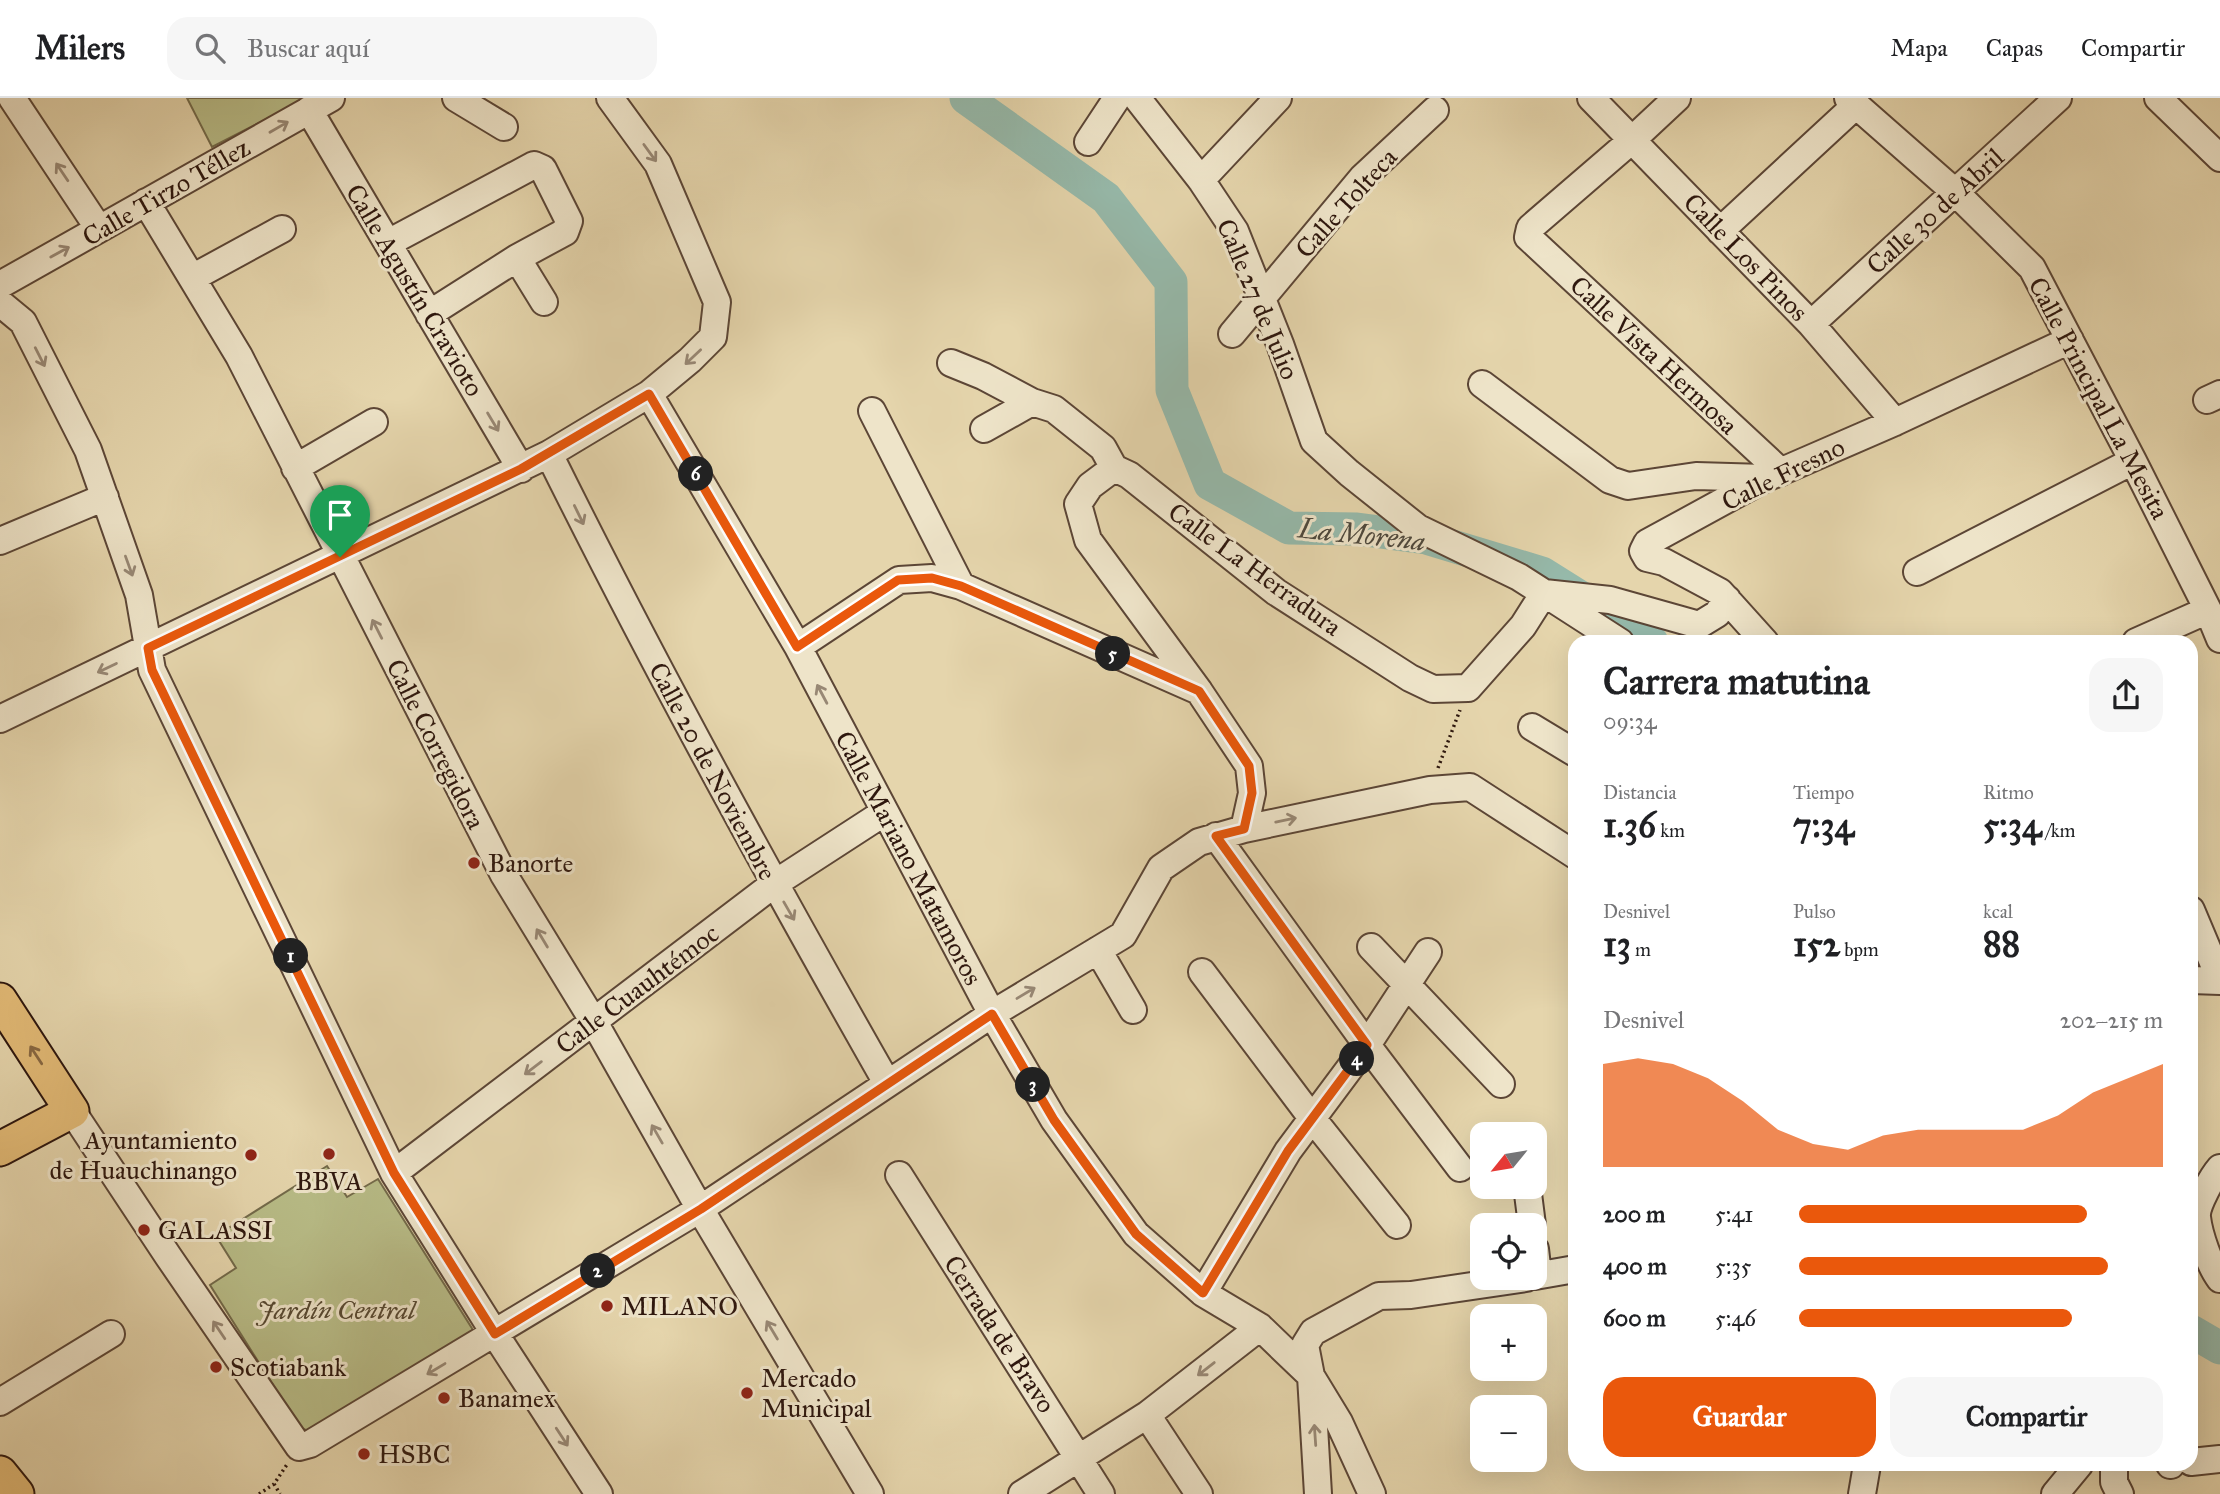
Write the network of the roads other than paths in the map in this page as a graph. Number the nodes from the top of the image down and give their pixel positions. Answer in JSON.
{"nodes":[{"id":1,"x":12,"y":98,"type":"edge"},
{"id":2,"x":456,"y":98,"type":"edge"},
{"id":3,"x":610,"y":98,"type":"edge"},
{"id":4,"x":1117,"y":98,"type":"edge"},
{"id":5,"x":1137,"y":98,"type":"edge"},
{"id":6,"x":1278,"y":98,"type":"edge"},
{"id":7,"x":1591,"y":98,"type":"edge"},
{"id":8,"x":1677,"y":98,"type":"edge"},
{"id":9,"x":2058,"y":98,"type":"edge"},
{"id":10,"x":2158,"y":98,"type":"edge"},
{"id":11,"x":1852,"y":102,"type":"edge"},
{"id":12,"x":320,"y":104,"type":"edge"},
{"id":13,"x":1435,"y":110,"type":"dead end"},
{"id":14,"x":504,"y":127,"type":"dead end"},
{"id":15,"x":1632,"y":141,"type":"junction"},
{"id":16,"x":1088,"y":142,"type":"dead end"},
{"id":17,"x":2218,"y":150,"type":"edge"},
{"id":18,"x":1201,"y":180,"type":"junction"},
{"id":19,"x":1955,"y":192,"type":"junction"},
{"id":20,"x":146,"y":202,"type":"junction"},
{"id":21,"x":99,"y":229,"type":"junction"},
{"id":22,"x":282,"y":229,"type":"dead end"},
{"id":23,"x":1720,"y":231,"type":"junction"},
{"id":24,"x":388,"y":243,"type":"junction"},
{"id":25,"x":517,"y":258,"type":"junction"},
{"id":26,"x":192,"y":278,"type":"junction"},
{"id":27,"x":0,"y":285,"type":"edge"},
{"id":28,"x":1262,"y":299,"type":"junction"},
{"id":29,"x":544,"y":302,"type":"dead end"},
{"id":30,"x":0,"y":303,"type":"edge"},
{"id":31,"x":429,"y":314,"type":"junction"},
{"id":32,"x":1811,"y":324,"type":"junction"},
{"id":33,"x":1232,"y":334,"type":"dead end"},
{"id":34,"x":2070,"y":340,"type":"junction"},
{"id":35,"x":951,"y":363,"type":"dead end"},
{"id":36,"x":1482,"y":384,"type":"dead end"},
{"id":37,"x":649,"y":394,"type":"junction"},
{"id":38,"x":1032,"y":402,"type":"junction"},
{"id":39,"x":872,"y":411,"type":"dead end"},
{"id":40,"x":374,"y":422,"type":"dead end"},
{"id":41,"x":1895,"y":422,"type":"junction"},
{"id":42,"x":984,"y":429,"type":"dead end"},
{"id":43,"x":549,"y":454,"type":"junction"},
{"id":44,"x":2133,"y":461,"type":"junction"},
{"id":45,"x":295,"y":468,"type":"junction"},
{"id":46,"x":1114,"y":468,"type":"junction"},
{"id":47,"x":521,"y":469,"type":"junction"},
{"id":48,"x":1774,"y":475,"type":"junction"},
{"id":49,"x":105,"y":497,"type":"junction"},
{"id":50,"x":0,"y":541,"type":"edge"},
{"id":51,"x":340,"y":557,"type":"junction"},
{"id":52,"x":1917,"y":572,"type":"dead end"},
{"id":53,"x":961,"y":586,"type":"junction"},
{"id":54,"x":1544,"y":593,"type":"junction"},
{"id":55,"x":1727,"y":599,"type":"junction"},
{"id":56,"x":2208,"y":610,"type":"junction"},
{"id":57,"x":1609,"y":635,"type":"edge"},
{"id":58,"x":1759,"y":635,"type":"edge"},
{"id":59,"x":2152,"y":635,"type":"edge"},
{"id":60,"x":2220,"y":639,"type":"edge"},
{"id":61,"x":797,"y":647,"type":"junction"},
{"id":62,"x":148,"y":648,"type":"junction"},
{"id":63,"x":1199,"y":691,"type":"junction"},
{"id":64,"x":0,"y":719,"type":"edge"},
{"id":65,"x":1532,"y":727,"type":"dead end"},
{"id":66,"x":1568,"y":748,"type":"edge"},
{"id":67,"x":885,"y":812,"type":"junction"},
{"id":68,"x":1244,"y":829,"type":"junction"},
{"id":69,"x":1216,"y":836,"type":"junction"},
{"id":70,"x":1568,"y":851,"type":"edge"},
{"id":71,"x":774,"y":884,"type":"junction"},
{"id":72,"x":2198,"y":927,"type":"edge"},
{"id":73,"x":1371,"y":947,"type":"dead end"},
{"id":74,"x":1098,"y":950,"type":"junction"},
{"id":75,"x":1428,"y":952,"type":"dead end"},
{"id":76,"x":1202,"y":972,"type":"dead end"},
{"id":77,"x":2198,"y":980,"type":"edge"},
{"id":78,"x":2220,"y":980,"type":"edge"},
{"id":79,"x":1406,"y":986,"type":"junction"},
{"id":80,"x":0,"y":1000,"type":"edge"},
{"id":81,"x":1133,"y":1010,"type":"dead end"},
{"id":82,"x":992,"y":1014,"type":"junction"},
{"id":83,"x":594,"y":1022,"type":"junction"},
{"id":84,"x":1367,"y":1045,"type":"junction"},
{"id":85,"x":887,"y":1083,"type":"junction"},
{"id":86,"x":1502,"y":1084,"type":"dead end"},
{"id":87,"x":72,"y":1111,"type":"junction"},
{"id":88,"x":1312,"y":1118,"type":"junction"},
{"id":89,"x":0,"y":1149,"type":"edge"},
{"id":90,"x":1460,"y":1168,"type":"dead end"},
{"id":91,"x":2220,"y":1168,"type":"edge"},
{"id":92,"x":394,"y":1173,"type":"junction"},
{"id":93,"x":899,"y":1175,"type":"dead end"},
{"id":94,"x":701,"y":1209,"type":"junction"},
{"id":95,"x":2198,"y":1210,"type":"edge"},
{"id":96,"x":2198,"y":1222,"type":"edge"},
{"id":97,"x":1397,"y":1225,"type":"dead end"},
{"id":98,"x":1568,"y":1270,"type":"edge"},
{"id":99,"x":1547,"y":1274,"type":"edge"},
{"id":100,"x":2220,"y":1279,"type":"edge"},
{"id":101,"x":1470,"y":1287,"type":"edge"},
{"id":102,"x":1203,"y":1293,"type":"junction"},
{"id":103,"x":1261,"y":1327,"type":"junction"},
{"id":104,"x":111,"y":1334,"type":"dead end"},
{"id":105,"x":495,"y":1334,"type":"junction"},
{"id":106,"x":1311,"y":1376,"type":"junction"},
{"id":107,"x":0,"y":1402,"type":"edge"},
{"id":108,"x":1147,"y":1415,"type":"junction"},
{"id":109,"x":1080,"y":1458,"type":"junction"},
{"id":110,"x":2220,"y":1459,"type":"edge"},
{"id":111,"x":2198,"y":1461,"type":"edge"},
{"id":112,"x":1866,"y":1471,"type":"edge"},
{"id":113,"x":2074,"y":1471,"type":"edge"},
{"id":114,"x":2113,"y":1471,"type":"edge"},
{"id":115,"x":597,"y":1494,"type":"edge"},
{"id":116,"x":870,"y":1494,"type":"edge"},
{"id":117,"x":1022,"y":1494,"type":"edge"},
{"id":118,"x":1101,"y":1494,"type":"edge"},
{"id":119,"x":1199,"y":1494,"type":"edge"},
{"id":120,"x":1318,"y":1494,"type":"edge"},
{"id":121,"x":1372,"y":1494,"type":"edge"},
{"id":122,"x":1862,"y":1494,"type":"edge"},
{"id":123,"x":2054,"y":1494,"type":"edge"},
{"id":124,"x":2120,"y":1494,"type":"edge"}],
"edges":[{"from":21,"to":1,"type":"street","one_way":true},
{"from":2,"to":14,"type":"street"},
{"from":3,"to":37,"type":"street","one_way":true},
{"from":4,"to":16,"type":"street"},
{"from":5,"to":18,"type":"street","name":"Calle 27 de Julio"},
{"from":6,"to":18,"type":"street"},
{"from":7,"to":15,"type":"street","name":"Calle Los Pinos"},
{"from":8,"to":15,"type":"street"},
{"from":9,"to":19,"type":"street","name":"Calle 30 de Abril"},
{"from":10,"to":17,"type":"street"},
{"from":11,"to":19,"type":"street","name":"Calle Principal La Mesita"},
{"from":11,"to":23,"type":"street"},
{"from":20,"to":12,"type":"street","name":"Calle Tirzo Téllez","one_way":true},
{"from":12,"to":24,"type":"street","name":"Calle Agustín Cravioto"},
{"from":13,"to":28,"type":"street","name":"Calle Tolteca"},
{"from":15,"to":23,"type":"street","name":"Calle Los Pinos"},
{"from":15,"to":48,"type":"street","name":"Calle Vista Hermosa"},
{"from":18,"to":28,"type":"street","name":"Calle 27 de Julio"},
{"from":19,"to":32,"type":"street","name":"Calle 30 de Abril"},
{"from":19,"to":34,"type":"street","name":"Calle Principal La Mesita"},
{"from":20,"to":21,"type":"street","name":"Calle Tirzo Téllez"},
{"from":20,"to":26,"type":"street","name":"Calle Corregidora"},
{"from":27,"to":21,"type":"street","name":"Calle Tirzo Téllez","one_way":true},
{"from":22,"to":26,"type":"street"},
{"from":23,"to":32,"type":"street","name":"Calle Los Pinos"},
{"from":24,"to":25,"type":"street"},
{"from":24,"to":31,"type":"street","name":"Calle Agustín Cravioto"},
{"from":25,"to":29,"type":"street"},
{"from":25,"to":31,"type":"street"},
{"from":26,"to":45,"type":"street","name":"Calle Corregidora"},
{"from":28,"to":33,"type":"street","name":"Calle Tolteca"},
{"from":28,"to":54,"type":"street","name":"Calle 27 de Julio"},
{"from":30,"to":49,"type":"street","one_way":true},
{"from":31,"to":47,"type":"street","name":"Calle Agustín Cravioto","one_way":true},
{"from":32,"to":41,"type":"street","name":"Calle Los Pinos"},
{"from":34,"to":41,"type":"street","name":"Calle Fresno"},
{"from":34,"to":44,"type":"street","name":"Calle Principal La Mesita"},
{"from":35,"to":38,"type":"street","name":"Calle La Herradura"},
{"from":36,"to":48,"type":"street"},
{"from":37,"to":43,"type":"street"},
{"from":37,"to":61,"type":"street","name":"Calle Mariano Matamoros"},
{"from":38,"to":42,"type":"street"},
{"from":38,"to":46,"type":"street","name":"Calle La Herradura"},
{"from":39,"to":53,"type":"street"},
{"from":40,"to":45,"type":"street"},
{"from":41,"to":48,"type":"street","name":"Calle Fresno"},
{"from":43,"to":47,"type":"street"},
{"from":43,"to":71,"type":"street","name":"Calle 20 de Noviembre","one_way":true},
{"from":44,"to":52,"type":"street"},
{"from":44,"to":56,"type":"street","name":"Calle Principal La Mesita"},
{"from":45,"to":51,"type":"street","name":"Calle Corregidora"},
{"from":46,"to":54,"type":"street","name":"Calle La Herradura"},
{"from":46,"to":63,"type":"street"},
{"from":47,"to":51,"type":"street"},
{"from":48,"to":55,"type":"street","name":"Calle Fresno"},
{"from":49,"to":50,"type":"street"},
{"from":49,"to":62,"type":"street","one_way":true},
{"from":51,"to":62,"type":"street"},
{"from":83,"to":51,"type":"street","name":"Calle Corregidora","one_way":true},
{"from":53,"to":61,"type":"street"},
{"from":53,"to":63,"type":"street"},
{"from":54,"to":55,"type":"street"},
{"from":54,"to":57,"type":"street"},
{"from":55,"to":58,"type":"street","name":"Calle Fresno"},
{"from":56,"to":59,"type":"street"},
{"from":56,"to":60,"type":"street","name":"Calle Principal La Mesita"},
{"from":67,"to":61,"type":"street","name":"Calle Mariano Matamoros","one_way":true},
{"from":62,"to":64,"type":"street","one_way":true},
{"from":62,"to":92,"type":"street"},
{"from":63,"to":68,"type":"street"},
{"from":65,"to":66,"type":"street"},
{"from":67,"to":71,"type":"street","name":"Calle Cuauhtémoc"},
{"from":67,"to":82,"type":"street","name":"Calle Mariano Matamoros"},
{"from":68,"to":69,"type":"street"},
{"from":68,"to":70,"type":"street","one_way":true},
{"from":69,"to":74,"type":"street"},
{"from":69,"to":84,"type":"street"},
{"from":71,"to":83,"type":"street","name":"Calle Cuauhtémoc"},
{"from":71,"to":85,"type":"street","name":"Calle 20 de Noviembre","one_way":true},
{"from":72,"to":78,"type":"street"},
{"from":73,"to":79,"type":"street"},
{"from":74,"to":81,"type":"street"},
{"from":82,"to":74,"type":"street","one_way":true},
{"from":75,"to":79,"type":"street"},
{"from":76,"to":88,"type":"street"},
{"from":77,"to":78,"type":"street"},
{"from":79,"to":84,"type":"street"},
{"from":79,"to":86,"type":"street"},
{"from":87,"to":80,"type":"main road","one_way":true},
{"from":82,"to":85,"type":"street"},
{"from":82,"to":102,"type":"street","name":"Calle Mariano Matamoros"},
{"from":83,"to":92,"type":"street","name":"Calle Cuauhtémoc","one_way":true},
{"from":94,"to":83,"type":"street","name":"Calle Corregidora","one_way":true},
{"from":84,"to":88,"type":"street"},
{"from":84,"to":90,"type":"street"},
{"from":85,"to":94,"type":"street"},
{"from":87,"to":89,"type":"main road"},
{"from":105,"to":87,"type":"street","one_way":true},
{"from":88,"to":97,"type":"street"},
{"from":88,"to":102,"type":"street"},
{"from":91,"to":95,"type":"street"},
{"from":92,"to":105,"type":"street"},
{"from":93,"to":109,"type":"street","name":"Cerrada de Bravo"},
{"from":94,"to":105,"type":"street"},
{"from":116,"to":94,"type":"street","name":"Calle Corregidora","one_way":true},
{"from":96,"to":100,"type":"street"},
{"from":98,"to":99,"type":"street"},
{"from":101,"to":106,"type":"street"},
{"from":102,"to":103,"type":"street","name":"Calle Mariano Matamoros"},
{"from":103,"to":106,"type":"street","name":"Calle Mariano Matamoros"},
{"from":103,"to":108,"type":"street","one_way":true},
{"from":104,"to":107,"type":"street"},
{"from":105,"to":115,"type":"street","one_way":true},
{"from":120,"to":106,"type":"street","one_way":true},
{"from":106,"to":121,"type":"street"},
{"from":108,"to":109,"type":"street"},
{"from":108,"to":119,"type":"street"},
{"from":109,"to":117,"type":"street"},
{"from":109,"to":118,"type":"street","name":"Cerrada de Bravo"},
{"from":110,"to":111,"type":"street"},
{"from":112,"to":122,"type":"street"},
{"from":113,"to":123,"type":"street"},
{"from":114,"to":124,"type":"street"}]}
